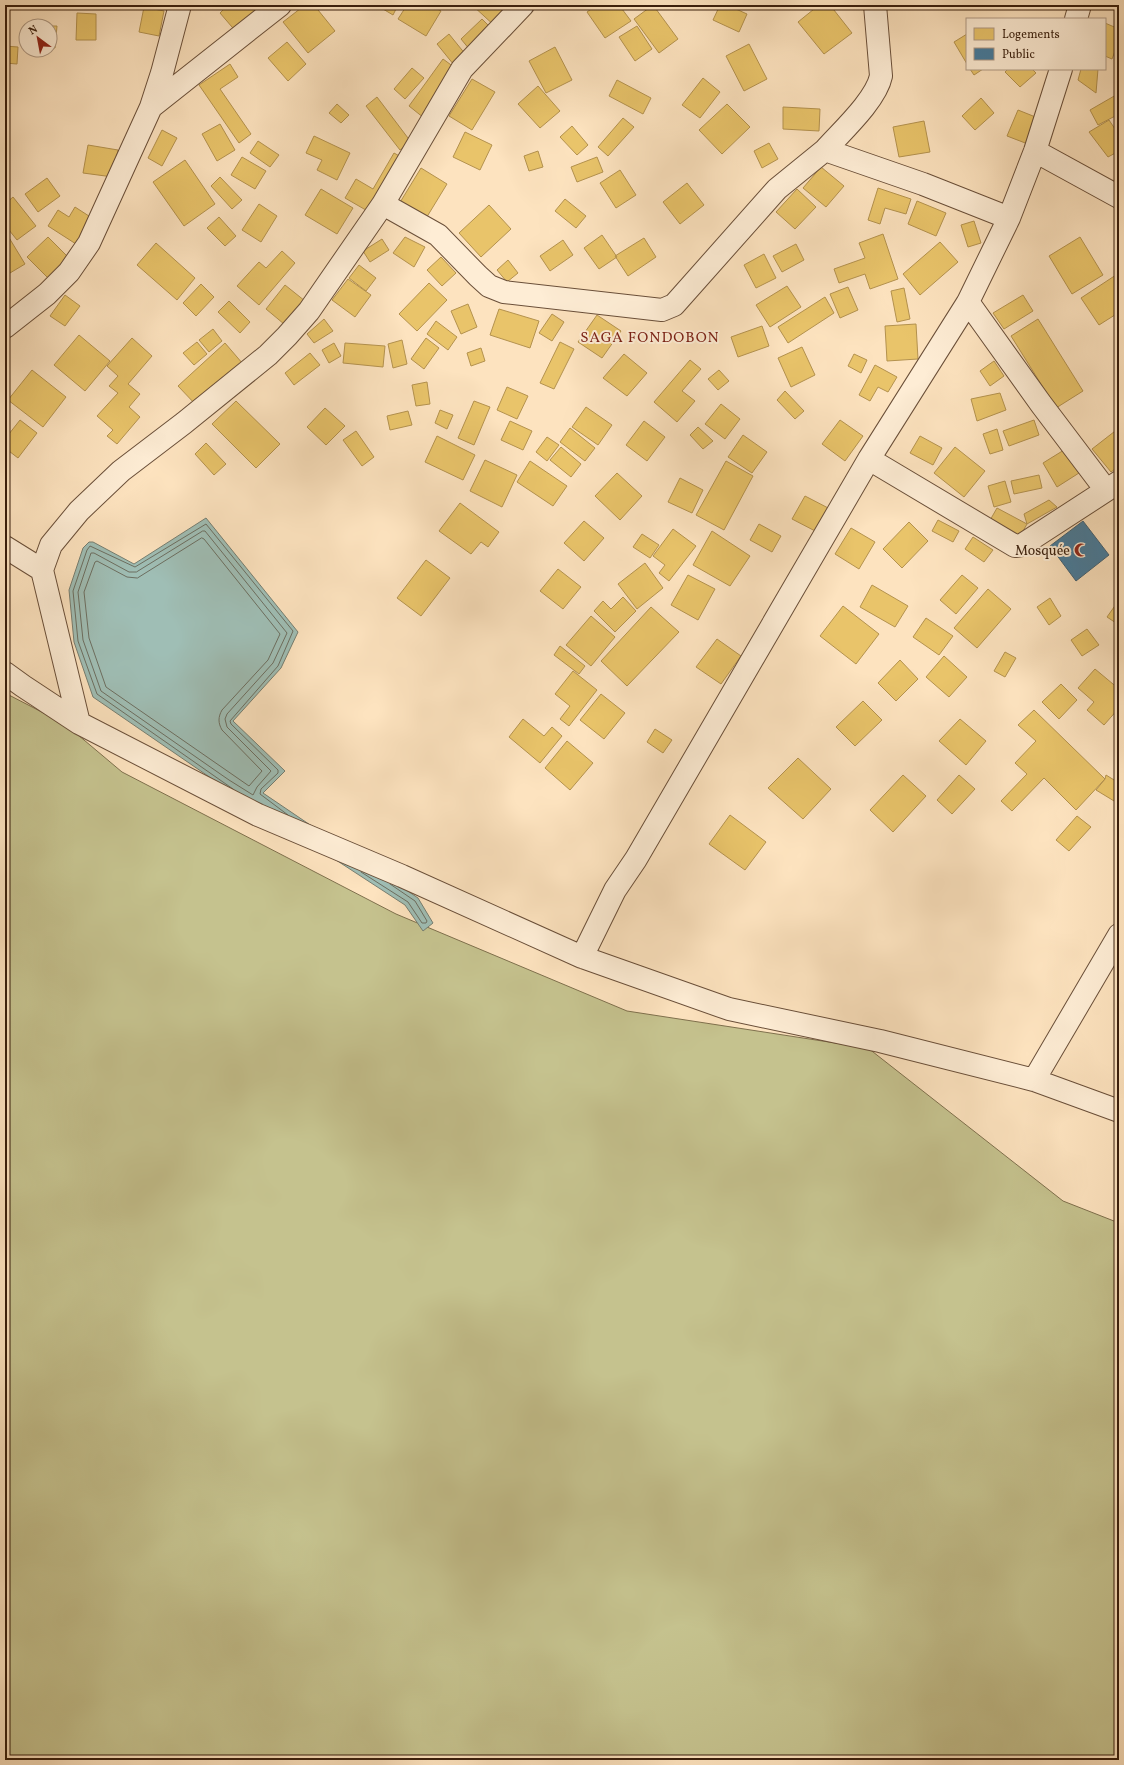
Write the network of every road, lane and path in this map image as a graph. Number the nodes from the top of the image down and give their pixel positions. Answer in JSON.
{"nodes":[{"id":1,"x":180,"y":5,"type":"edge"},
{"id":2,"x":280,"y":5,"type":"edge"},
{"id":3,"x":524,"y":5,"type":"edge"},
{"id":4,"x":875,"y":5,"type":"edge"},
{"id":5,"x":1080,"y":5,"type":"edge"},
{"id":6,"x":1076,"y":18,"type":"edge"},
{"id":7,"x":1061,"y":70,"type":"edge"},
{"id":8,"x":151,"y":107,"type":"junction"},
{"id":9,"x":825,"y":150,"type":"junction"},
{"id":10,"x":1035,"y":151,"type":"junction"},
{"id":11,"x":1119,"y":197,"type":"edge"},
{"id":12,"x":383,"y":204,"type":"junction"},
{"id":13,"x":1009,"y":218,"type":"junction"},
{"id":14,"x":968,"y":302,"type":"junction"},
{"id":15,"x":5,"y":327,"type":"edge"},
{"id":16,"x":869,"y":459,"type":"junction"},
{"id":17,"x":1112,"y":486,"type":"edge"},
{"id":18,"x":5,"y":547,"type":"edge"},
{"id":19,"x":42,"y":570,"type":"junction"},
{"id":20,"x":5,"y":673,"type":"edge"},
{"id":21,"x":79,"y":723,"type":"junction"},
{"id":22,"x":1119,"y":935,"type":"edge"},
{"id":23,"x":582,"y":957,"type":"junction"},
{"id":24,"x":1034,"y":1080,"type":"junction"},
{"id":25,"x":1119,"y":1111,"type":"edge"}],
"edges":[{"from":1,"to":8,"type":"street"},
{"from":2,"to":8,"type":"street"},
{"from":3,"to":12,"type":"street"},
{"from":4,"to":9,"type":"street"},
{"from":5,"to":6,"type":"street"},
{"from":7,"to":10,"type":"street"},
{"from":8,"to":15,"type":"street"},
{"from":9,"to":12,"type":"street"},
{"from":9,"to":13,"type":"street"},
{"from":10,"to":11,"type":"street"},
{"from":10,"to":13,"type":"street"},
{"from":12,"to":19,"type":"street"},
{"from":13,"to":14,"type":"street"},
{"from":14,"to":16,"type":"street"},
{"from":14,"to":17,"type":"street"},
{"from":16,"to":17,"type":"street"},
{"from":16,"to":23,"type":"street"},
{"from":18,"to":19,"type":"street"},
{"from":19,"to":21,"type":"street"},
{"from":20,"to":21,"type":"street"},
{"from":21,"to":23,"type":"street"},
{"from":22,"to":24,"type":"street"},
{"from":23,"to":24,"type":"street"},
{"from":24,"to":25,"type":"street"}]}
